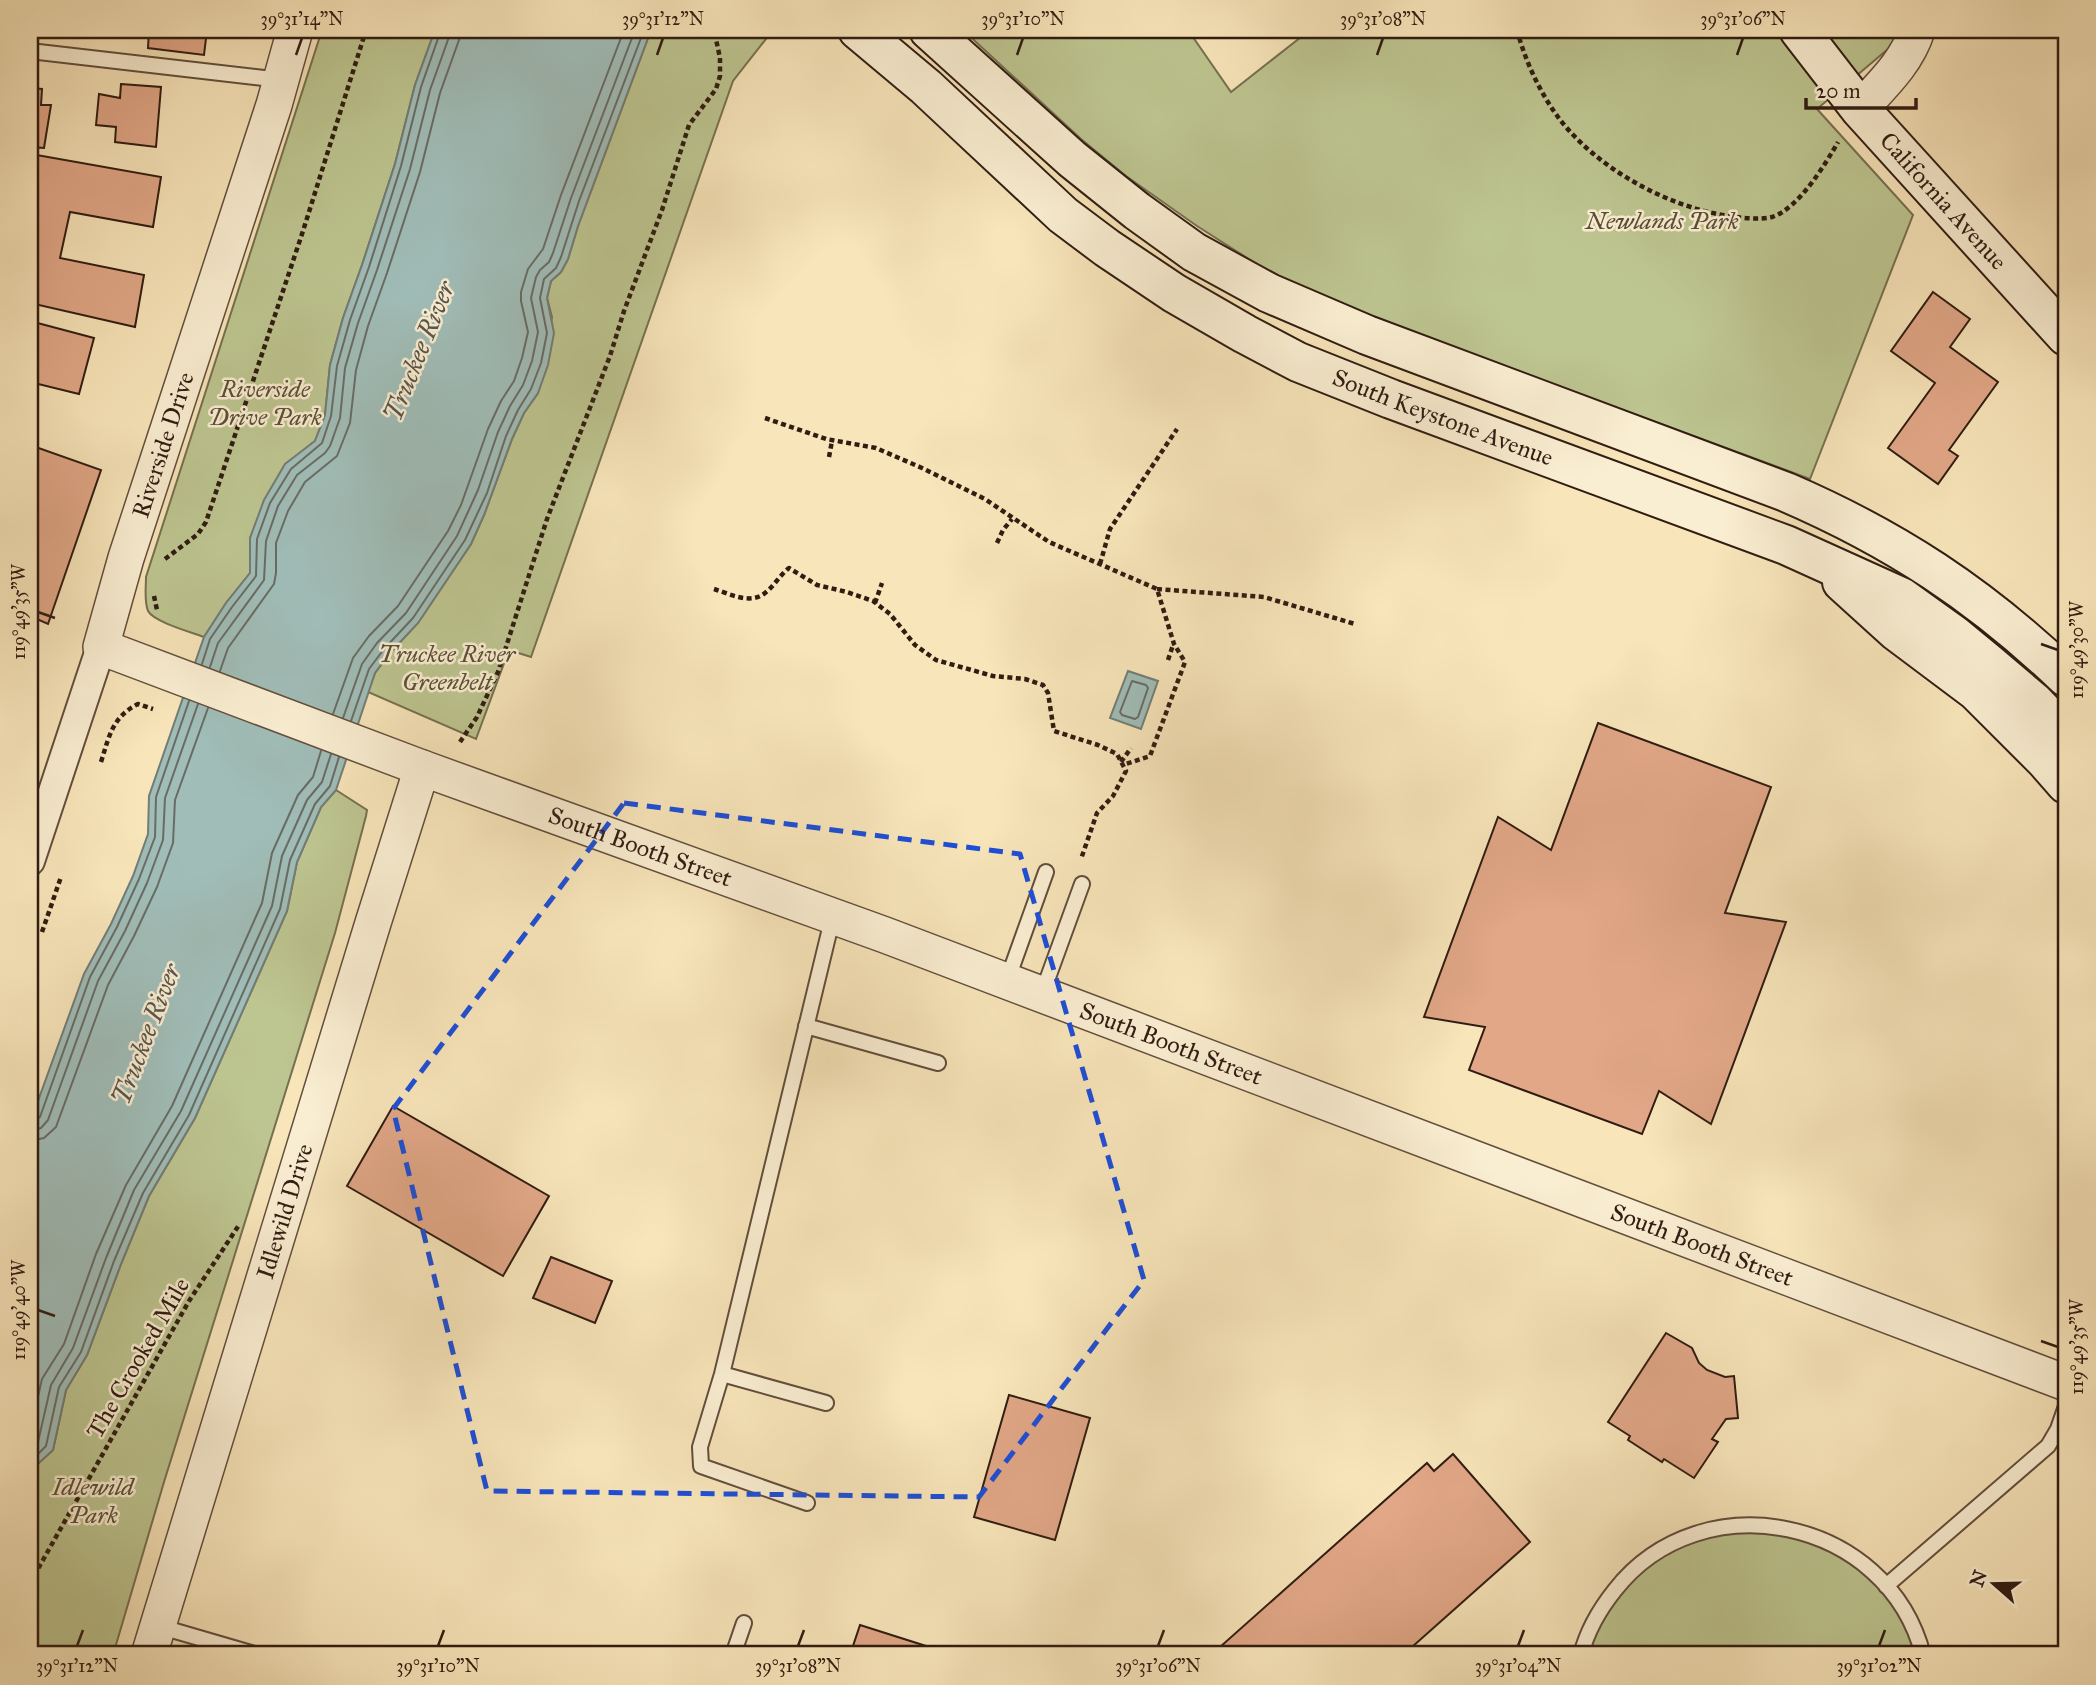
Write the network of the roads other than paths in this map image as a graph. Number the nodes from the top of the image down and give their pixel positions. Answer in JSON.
{"nodes":[{"id":1,"x":295,"y":30,"type":"edge"},
{"id":2,"x":858,"y":30,"type":"edge"},
{"id":3,"x":929,"y":30,"type":"edge"},
{"id":4,"x":1799,"y":30,"type":"edge"},
{"id":5,"x":1917,"y":30,"type":"edge"},
{"id":6,"x":30,"y":51,"type":"edge"},
{"id":7,"x":281,"y":80,"type":"junction"},
{"id":8,"x":1850,"y":125,"type":"junction"},
{"id":9,"x":2066,"y":336,"type":"edge"},
{"id":10,"x":1812,"y":555,"type":"junction"},
{"id":11,"x":101,"y":646,"type":"junction"},
{"id":12,"x":2066,"y":677,"type":"edge"},
{"id":13,"x":2066,"y":735,"type":"edge"},
{"id":14,"x":406,"y":762,"type":"junction"},
{"id":15,"x":2066,"y":784,"type":"edge"},
{"id":16,"x":30,"y":861,"type":"edge"},
{"id":17,"x":1046,"y":872,"type":"dead end"},
{"id":18,"x":1079,"y":876,"type":"road end"},
{"id":19,"x":833,"y":916,"type":"junction"},
{"id":20,"x":1007,"y":981,"type":"junction"},
{"id":21,"x":1042,"y":994,"type":"junction"},
{"id":22,"x":806,"y":1026,"type":"junction"},
{"id":23,"x":938,"y":1063,"type":"dead end"},
{"id":24,"x":722,"y":1374,"type":"junction"},
{"id":25,"x":2066,"y":1383,"type":"edge"},
{"id":26,"x":826,"y":1403,"type":"dead end"},
{"id":27,"x":2066,"y":1406,"type":"edge"},
{"id":28,"x":807,"y":1503,"type":"dead end"},
{"id":29,"x":1886,"y":1586,"type":"junction"},
{"id":30,"x":744,"y":1623,"type":"dead end"},
{"id":31,"x":154,"y":1641,"type":"edge"},
{"id":32,"x":258,"y":1655,"type":"edge"},
{"id":33,"x":733,"y":1655,"type":"edge"},
{"id":34,"x":1581,"y":1655,"type":"edge"},
{"id":35,"x":1923,"y":1655,"type":"edge"}],
"edges":[{"from":1,"to":7,"type":"street","name":"Riverside Drive"},
{"from":2,"to":10,"type":"main road","name":"South Keystone Avenue"},
{"from":3,"to":12,"type":"main road","name":"South Keystone Avenue"},
{"from":4,"to":8,"type":"main road","name":"California Avenue"},
{"from":5,"to":8,"type":"street"},
{"from":6,"to":7,"type":"lane"},
{"from":7,"to":11,"type":"street","name":"Riverside Drive"},
{"from":8,"to":9,"type":"main road","name":"California Avenue"},
{"from":10,"to":13,"type":"main road","name":"South Keystone Avenue"},
{"from":10,"to":15,"type":"main road"},
{"from":11,"to":14,"type":"street","name":"South Booth Street"},
{"from":11,"to":16,"type":"street","name":"Riverside Drive"},
{"from":14,"to":19,"type":"street","name":"South Booth Street"},
{"from":14,"to":31,"type":"street","name":"Idlewild Drive"},
{"from":17,"to":20,"type":"lane"},
{"from":18,"to":21,"type":"lane"},
{"from":19,"to":20,"type":"street","name":"South Booth Street"},
{"from":19,"to":22,"type":"lane"},
{"from":20,"to":21,"type":"street","name":"South Booth Street"},
{"from":21,"to":25,"type":"street","name":"South Booth Street"},
{"from":22,"to":23,"type":"lane"},
{"from":22,"to":24,"type":"lane"},
{"from":24,"to":26,"type":"lane"},
{"from":24,"to":28,"type":"lane"},
{"from":27,"to":29,"type":"lane"},
{"from":29,"to":34,"type":"lane"},
{"from":29,"to":35,"type":"lane"},
{"from":30,"to":33,"type":"lane"},
{"from":31,"to":32,"type":"lane"}]}
